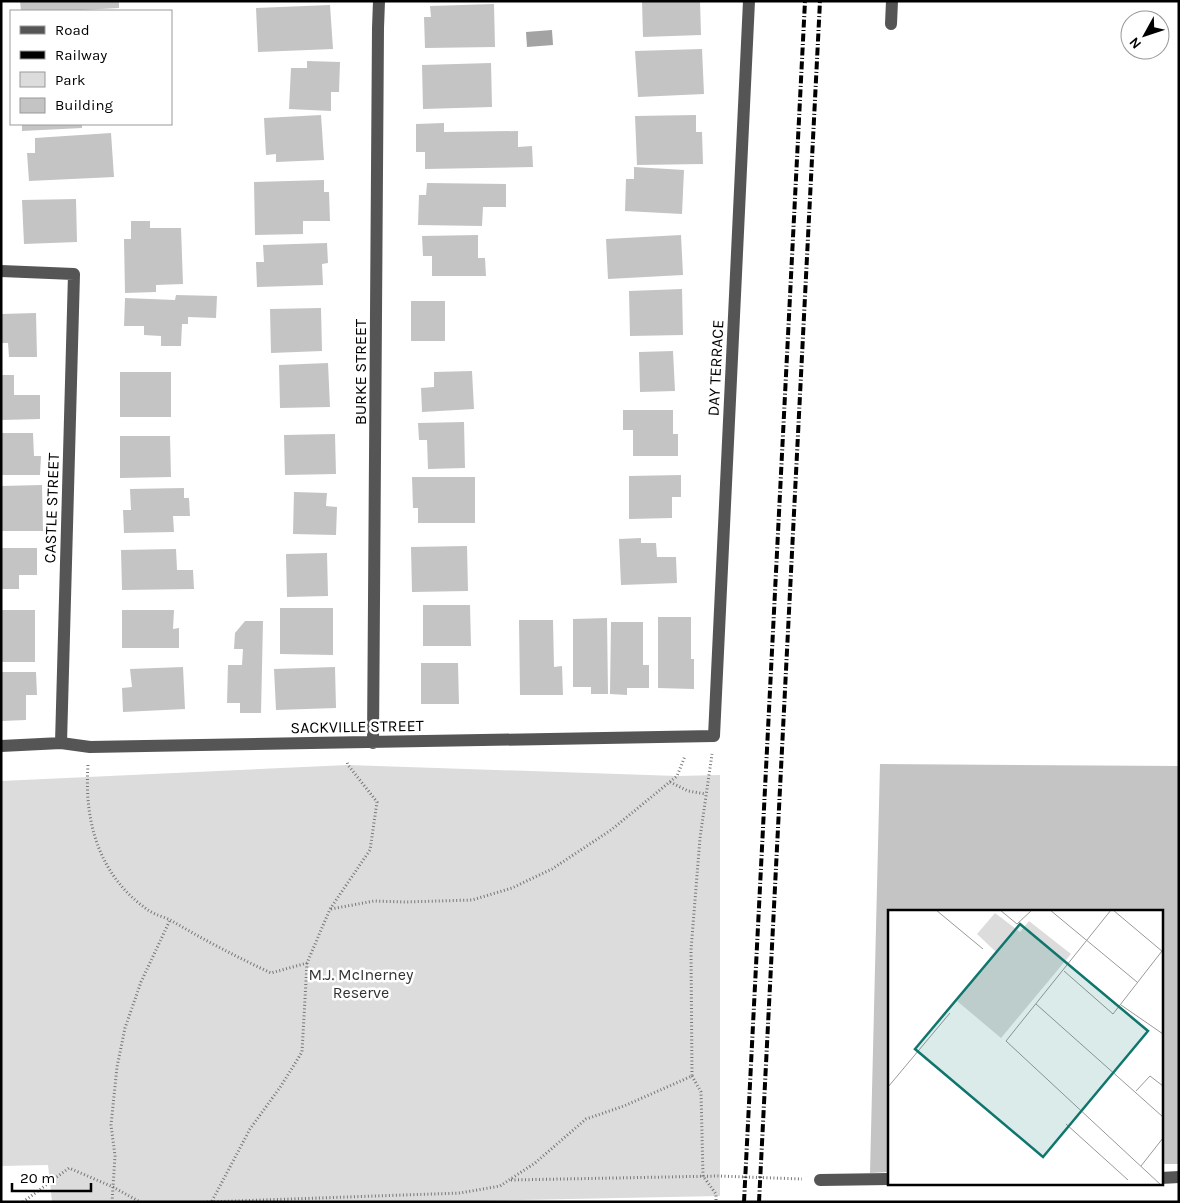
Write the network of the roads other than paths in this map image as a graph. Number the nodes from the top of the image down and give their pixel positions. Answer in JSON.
{"nodes":[{"id":1,"x":379,"y":1,"type":"edge"},
{"id":2,"x":749,"y":1,"type":"edge"},
{"id":3,"x":892,"y":1,"type":"edge"},
{"id":4,"x":891,"y":24,"type":"dead end"},
{"id":5,"x":1,"y":271,"type":"edge"},
{"id":6,"x":714,"y":736,"type":"joint"},
{"id":7,"x":61,"y":743,"type":"junction"},
{"id":8,"x":374,"y":743,"type":"junction"},
{"id":9,"x":1,"y":746,"type":"edge"},
{"id":10,"x":1179,"y":1177,"type":"edge"},
{"id":11,"x":1162,"y":1178,"type":"edge"},
{"id":12,"x":820,"y":1180,"type":"road end"},
{"id":13,"x":888,"y":1180,"type":"edge"}],
"edges":[{"from":1,"to":8,"type":"street","name":"BURKE STREET"},
{"from":2,"to":6,"type":"street","name":"DAY TERRACE"},
{"from":3,"to":4,"type":"street"},
{"from":5,"to":7,"type":"street","name":"CASTLE STREET"},
{"from":6,"to":8,"type":"street","name":"SACKVILLE STREET"},
{"from":7,"to":8,"type":"street","name":"SACKVILLE STREET"},
{"from":7,"to":9,"type":"street","name":"SACKVILLE STREET"},
{"from":10,"to":11,"type":"street"},
{"from":12,"to":13,"type":"street"}]}
